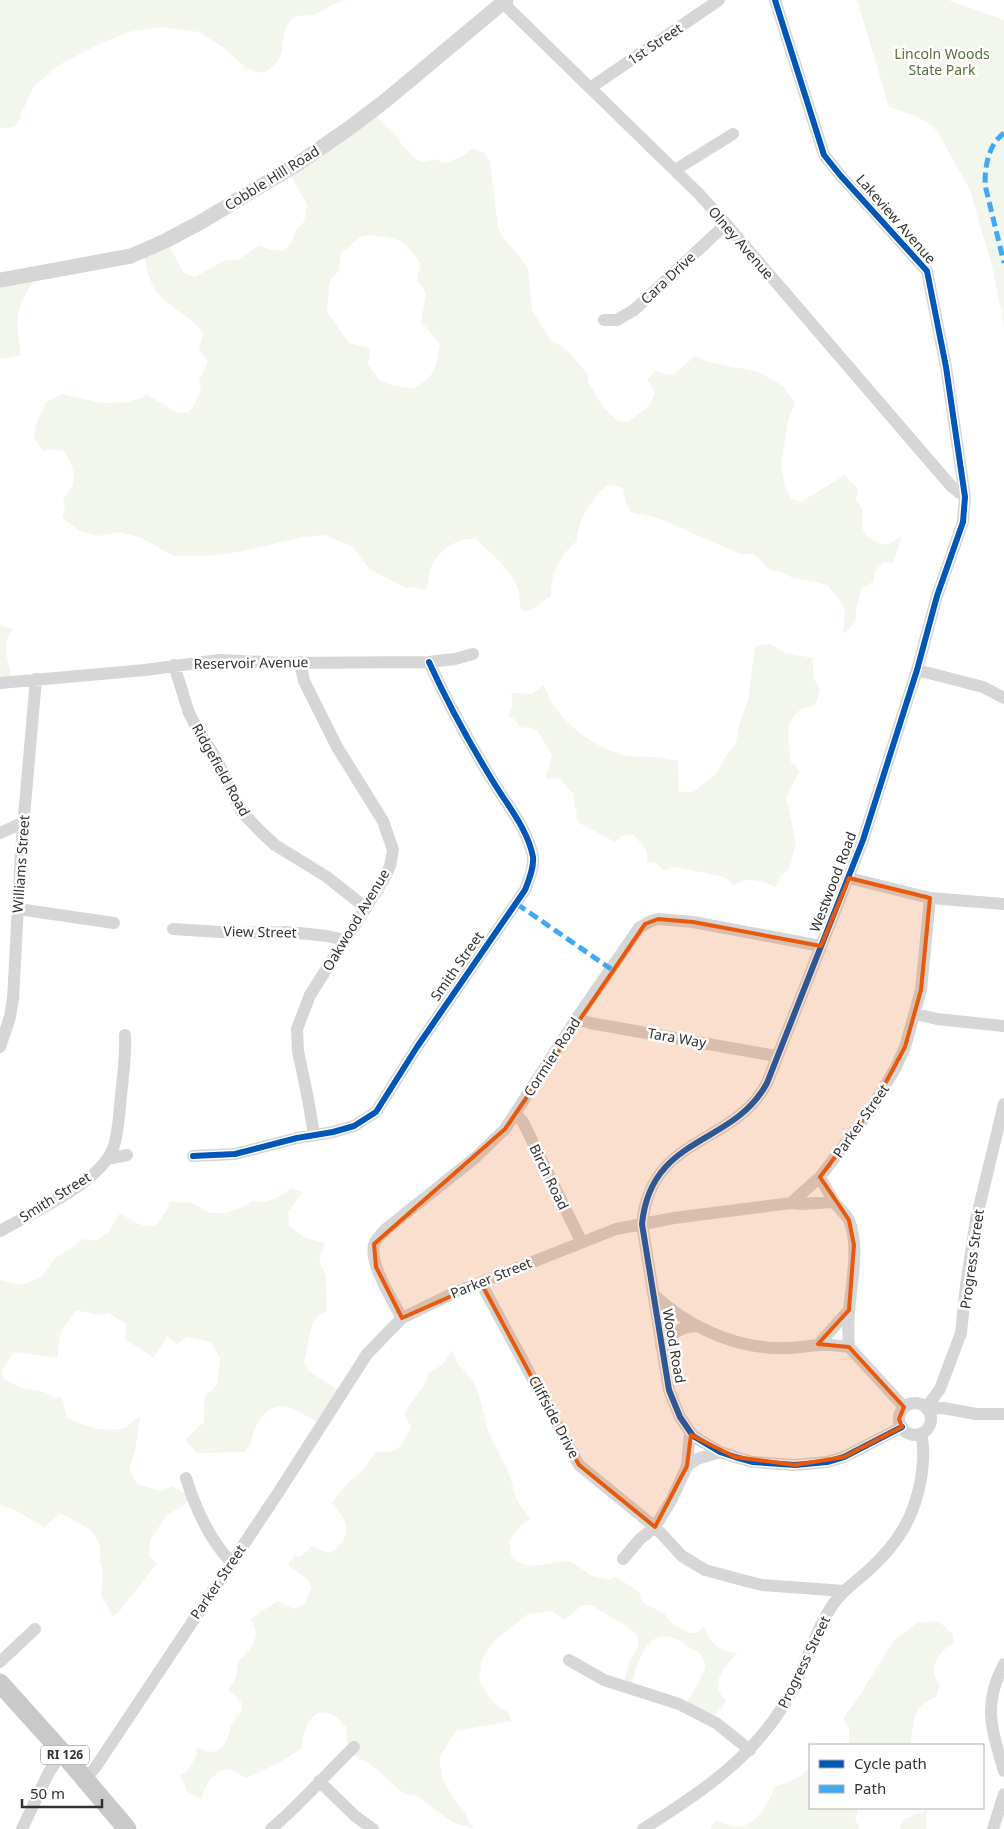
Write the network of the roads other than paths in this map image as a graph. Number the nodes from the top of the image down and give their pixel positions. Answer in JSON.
{"nodes":[{"id":1,"x":719,"y":0,"type":"edge"},
{"id":2,"x":775,"y":0,"type":"edge"},
{"id":3,"x":504,"y":1,"type":"edge"},
{"id":4,"x":590,"y":88,"type":"junction"},
{"id":5,"x":733,"y":134,"type":"dead end"},
{"id":6,"x":675,"y":170,"type":"junction"},
{"id":7,"x":726,"y":224,"type":"junction"},
{"id":8,"x":0,"y":280,"type":"edge"},
{"id":9,"x":604,"y":320,"type":"dead end"},
{"id":10,"x":965,"y":497,"type":"junction"},
{"id":11,"x":472,"y":654,"type":"dead end"},
{"id":12,"x":300,"y":662,"type":"junction"},
{"id":13,"x":429,"y":662,"type":"junction"},
{"id":14,"x":174,"y":665,"type":"junction"},
{"id":15,"x":917,"y":670,"type":"junction"},
{"id":16,"x":36,"y":679,"type":"junction"},
{"id":17,"x":0,"y":683,"type":"edge"},
{"id":18,"x":1004,"y":698,"type":"edge"},
{"id":19,"x":24,"y":822,"type":"junction"},
{"id":20,"x":0,"y":833,"type":"edge"},
{"id":21,"x":849,"y":878,"type":"junction"},
{"id":22,"x":930,"y":898,"type":"junction"},
{"id":23,"x":1004,"y":904,"type":"edge"},
{"id":24,"x":366,"y":908,"type":"junction"},
{"id":25,"x":18,"y":909,"type":"junction"},
{"id":26,"x":114,"y":924,"type":"dead end"},
{"id":27,"x":174,"y":929,"type":"dead end"},
{"id":28,"x":346,"y":940,"type":"junction"},
{"id":29,"x":821,"y":946,"type":"junction"},
{"id":30,"x":916,"y":1014,"type":"junction"},
{"id":31,"x":577,"y":1018,"type":"junction"},
{"id":32,"x":1004,"y":1026,"type":"edge"},
{"id":33,"x":125,"y":1035,"type":"dead end"},
{"id":34,"x":0,"y":1047,"type":"edge"},
{"id":35,"x":776,"y":1056,"type":"junction"},
{"id":36,"x":1004,"y":1104,"type":"edge"},
{"id":37,"x":515,"y":1114,"type":"junction"},
{"id":38,"x":314,"y":1134,"type":"junction"},
{"id":39,"x":127,"y":1155,"type":"dead end"},
{"id":40,"x":193,"y":1156,"type":"dead end"},
{"id":41,"x":107,"y":1159,"type":"junction"},
{"id":42,"x":820,"y":1177,"type":"junction"},
{"id":43,"x":834,"y":1202,"type":"junction"},
{"id":44,"x":792,"y":1203,"type":"junction"},
{"id":45,"x":642,"y":1224,"type":"junction"},
{"id":46,"x":0,"y":1231,"type":"edge"},
{"id":47,"x":581,"y":1242,"type":"junction"},
{"id":48,"x":481,"y":1283,"type":"junction"},
{"id":49,"x":653,"y":1294,"type":"junction"},
{"id":50,"x":849,"y":1310,"type":"junction"},
{"id":51,"x":402,"y":1318,"type":"junction"},
{"id":52,"x":696,"y":1326,"type":"junction"},
{"id":53,"x":818,"y":1345,"type":"junction"},
{"id":54,"x":661,"y":1346,"type":"junction"},
{"id":55,"x":849,"y":1347,"type":"junction"},
{"id":56,"x":904,"y":1407,"type":"junction"},
{"id":57,"x":927,"y":1408,"type":"junction"},
{"id":58,"x":1004,"y":1414,"type":"edge"},
{"id":59,"x":902,"y":1427,"type":"junction"},
{"id":60,"x":690,"y":1433,"type":"junction"},
{"id":61,"x":921,"y":1434,"type":"junction"},
{"id":62,"x":720,"y":1452,"type":"junction"},
{"id":63,"x":687,"y":1466,"type":"junction"},
{"id":64,"x":186,"y":1478,"type":"dead end"},
{"id":65,"x":655,"y":1527,"type":"junction"},
{"id":66,"x":623,"y":1559,"type":"dead end"},
{"id":67,"x":231,"y":1562,"type":"junction"},
{"id":68,"x":844,"y":1591,"type":"junction"},
{"id":69,"x":35,"y":1629,"type":"dead end"},
{"id":70,"x":568,"y":1660,"type":"dead end"},
{"id":71,"x":0,"y":1662,"type":"edge"},
{"id":72,"x":1004,"y":1664,"type":"edge"},
{"id":73,"x":0,"y":1683,"type":"edge"},
{"id":74,"x":354,"y":1747,"type":"dead end"},
{"id":75,"x":750,"y":1750,"type":"junction"},
{"id":76,"x":62,"y":1752,"type":"junction"},
{"id":77,"x":1004,"y":1771,"type":"edge"},
{"id":78,"x":85,"y":1779,"type":"junction"},
{"id":79,"x":320,"y":1781,"type":"junction"},
{"id":80,"x":1004,"y":1794,"type":"edge"},
{"id":81,"x":22,"y":1829,"type":"edge"},
{"id":82,"x":127,"y":1829,"type":"edge"},
{"id":83,"x":271,"y":1829,"type":"edge"},
{"id":84,"x":373,"y":1829,"type":"edge"},
{"id":85,"x":643,"y":1829,"type":"edge"},
{"id":86,"x":993,"y":1829,"type":"edge"}],
"edges":[{"from":1,"to":4,"type":"street","name":"1st Street"},
{"from":2,"to":10,"type":"street","name":"Lakeview Avenue"},
{"from":3,"to":4,"type":"street","name":"Olney Avenue"},
{"from":3,"to":8,"type":"street","name":"Cobble Hill Road"},
{"from":4,"to":6,"type":"street","name":"Olney Avenue"},
{"from":5,"to":6,"type":"street"},
{"from":6,"to":7,"type":"street","name":"Olney Avenue"},
{"from":7,"to":9,"type":"street","name":"Cara Drive"},
{"from":7,"to":10,"type":"street","name":"Olney Avenue"},
{"from":10,"to":15,"type":"street","name":"Westwood Road"},
{"from":11,"to":13,"type":"street","name":"Reservoir Avenue"},
{"from":12,"to":13,"type":"street","name":"Reservoir Avenue"},
{"from":12,"to":14,"type":"street","name":"Reservoir Avenue"},
{"from":12,"to":24,"type":"street","name":"Oakwood Avenue"},
{"from":13,"to":38,"type":"street","name":"Smith Street"},
{"from":14,"to":16,"type":"street","name":"Reservoir Avenue"},
{"from":14,"to":24,"type":"street","name":"Ridgefield Road"},
{"from":15,"to":18,"type":"street"},
{"from":15,"to":21,"type":"street","name":"Westwood Road"},
{"from":16,"to":17,"type":"street","name":"Reservoir Avenue"},
{"from":16,"to":19,"type":"street","name":"Williams Street"},
{"from":19,"to":20,"type":"street"},
{"from":19,"to":25,"type":"street","name":"Williams Street"},
{"from":21,"to":22,"type":"street"},
{"from":21,"to":29,"type":"street","name":"Westwood Road"},
{"from":22,"to":23,"type":"street"},
{"from":22,"to":30,"type":"street","name":"Parker Street"},
{"from":24,"to":28,"type":"street","name":"Oakwood Avenue"},
{"from":25,"to":26,"type":"street"},
{"from":25,"to":34,"type":"street","name":"Williams Street"},
{"from":27,"to":28,"type":"street","name":"View Street"},
{"from":28,"to":38,"type":"street","name":"Oakwood Avenue"},
{"from":29,"to":31,"type":"street","name":"Cormier Road"},
{"from":29,"to":35,"type":"street","name":"Westwood Road"},
{"from":30,"to":32,"type":"street"},
{"from":30,"to":42,"type":"street","name":"Parker Street"},
{"from":31,"to":35,"type":"street","name":"Tara Way"},
{"from":31,"to":37,"type":"street","name":"Cormier Road"},
{"from":33,"to":41,"type":"street"},
{"from":35,"to":45,"type":"street","name":"Westwood Road"},
{"from":36,"to":57,"type":"street","name":"Progress Street"},
{"from":37,"to":47,"type":"street","name":"Birch Road"},
{"from":37,"to":51,"type":"street","name":"Cormier Road"},
{"from":38,"to":40,"type":"street","name":"Smith Street"},
{"from":39,"to":41,"type":"street"},
{"from":41,"to":46,"type":"street","name":"Smith Street"},
{"from":42,"to":43,"type":"street"},
{"from":42,"to":44,"type":"street","name":"Parker Street"},
{"from":43,"to":44,"type":"street"},
{"from":43,"to":50,"type":"street"},
{"from":44,"to":45,"type":"street","name":"Parker Street"},
{"from":45,"to":47,"type":"street","name":"Parker Street"},
{"from":45,"to":49,"type":"street","name":"Wood Road"},
{"from":47,"to":48,"type":"street","name":"Parker Street"},
{"from":48,"to":51,"type":"street","name":"Parker Street"},
{"from":48,"to":65,"type":"street","name":"Cliffside Drive"},
{"from":49,"to":52,"type":"street"},
{"from":49,"to":54,"type":"street","name":"Wood Road"},
{"from":50,"to":53,"type":"street"},
{"from":50,"to":55,"type":"street"},
{"from":51,"to":67,"type":"street","name":"Parker Street"},
{"from":52,"to":53,"type":"street"},
{"from":52,"to":54,"type":"street"},
{"from":53,"to":55,"type":"street"},
{"from":54,"to":60,"type":"street","name":"Wood Road"},
{"from":55,"to":56,"type":"street"},
{"from":56,"to":57,"type":"street"},
{"from":56,"to":59,"type":"street"},
{"from":57,"to":58,"type":"street"},
{"from":57,"to":61,"type":"street"},
{"from":59,"to":61,"type":"street"},
{"from":59,"to":62,"type":"street","name":"Wood Road"},
{"from":60,"to":62,"type":"street","name":"Wood Road"},
{"from":60,"to":63,"type":"street"},
{"from":61,"to":68,"type":"street","name":"Progress Street"},
{"from":62,"to":63,"type":"street"},
{"from":63,"to":65,"type":"street"},
{"from":64,"to":67,"type":"street"},
{"from":65,"to":66,"type":"street"},
{"from":65,"to":68,"type":"street","name":"Cliffside Drive"},
{"from":67,"to":78,"type":"street","name":"Parker Street"},
{"from":68,"to":75,"type":"street","name":"Progress Street"},
{"from":69,"to":71,"type":"street"},
{"from":70,"to":75,"type":"street"},
{"from":72,"to":77,"type":"street"},
{"from":73,"to":76,"type":"main road","number":"RI 126"},
{"from":74,"to":79,"type":"street"},
{"from":75,"to":85,"type":"street","name":"Progress Street"},
{"from":76,"to":78,"type":"main road","number":"RI 126"},
{"from":76,"to":81,"type":"street"},
{"from":78,"to":82,"type":"main road","number":"RI 126"},
{"from":79,"to":83,"type":"street"},
{"from":79,"to":84,"type":"street"},
{"from":80,"to":86,"type":"street"}]}
